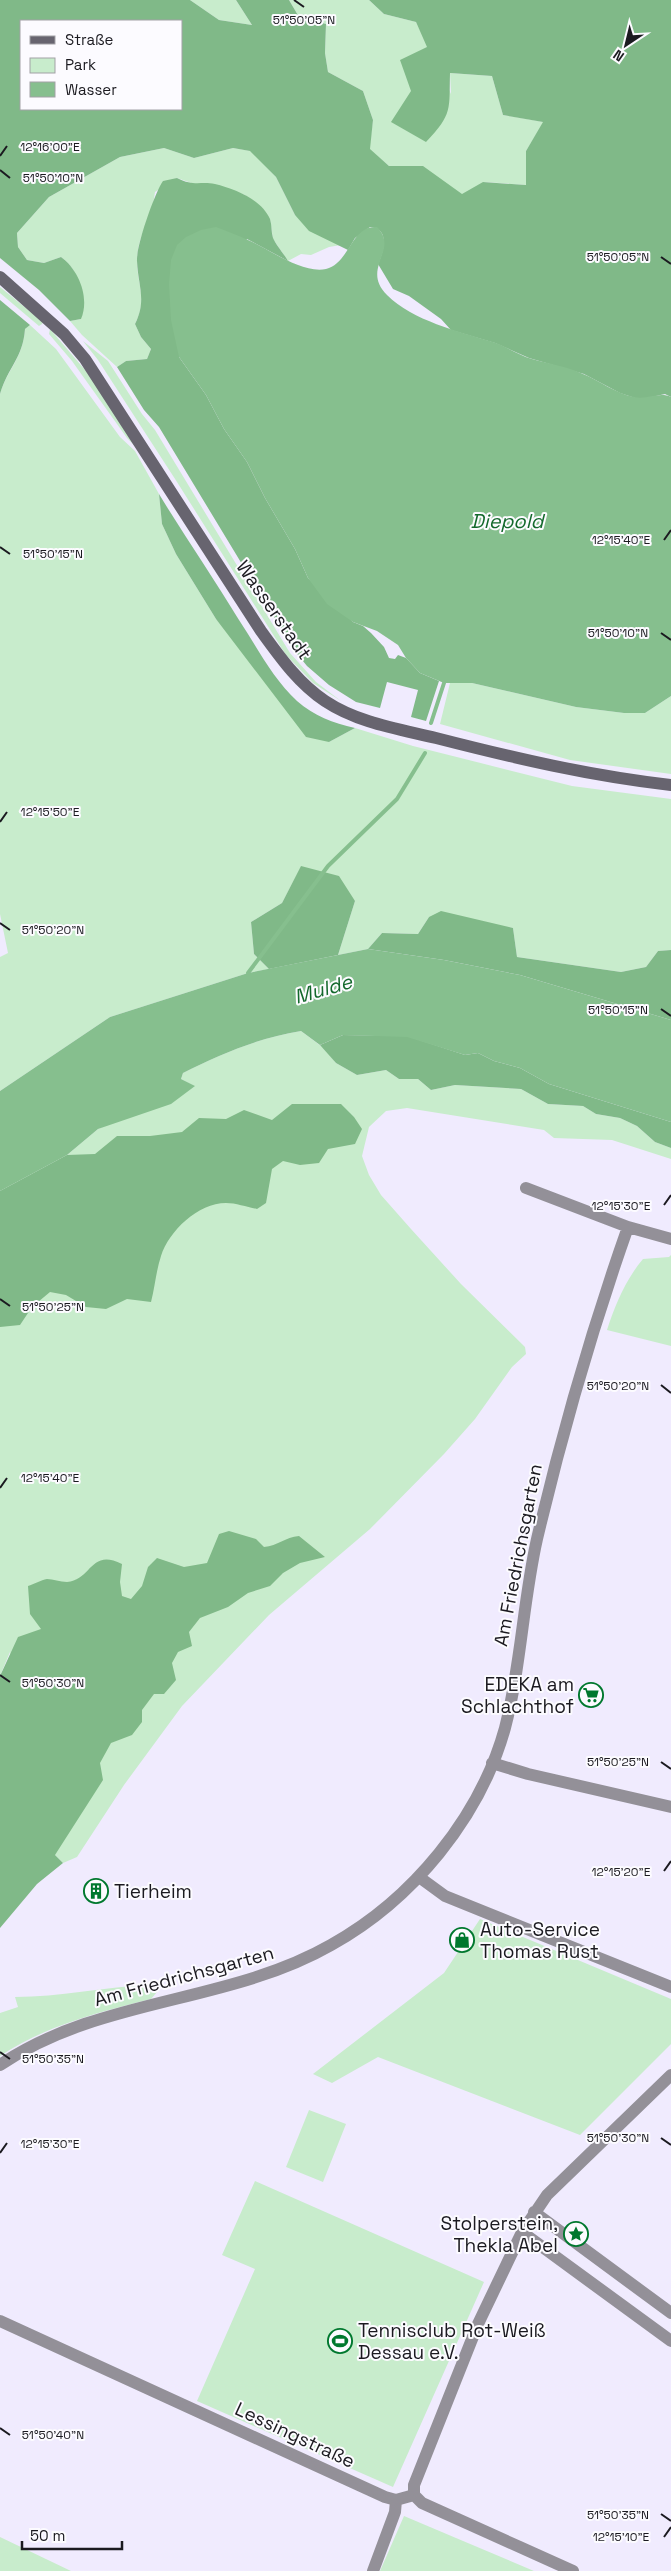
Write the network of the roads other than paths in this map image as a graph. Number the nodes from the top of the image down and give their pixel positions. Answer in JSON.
{"nodes":[{"id":1,"x":0,"y":277,"type":"edge"},
{"id":2,"x":671,"y":785,"type":"edge"},
{"id":3,"x":526,"y":1188,"type":"dead end"},
{"id":4,"x":628,"y":1227,"type":"junction"},
{"id":5,"x":671,"y":1239,"type":"edge"},
{"id":6,"x":492,"y":1763,"type":"junction"},
{"id":7,"x":671,"y":1807,"type":"edge"},
{"id":8,"x":419,"y":1877,"type":"junction"},
{"id":9,"x":671,"y":1987,"type":"edge"},
{"id":10,"x":0,"y":2065,"type":"edge"},
{"id":11,"x":671,"y":2075,"type":"edge"},
{"id":12,"x":534,"y":2212,"type":"junction"},
{"id":13,"x":522,"y":2232,"type":"junction"},
{"id":14,"x":671,"y":2313,"type":"edge"},
{"id":15,"x":0,"y":2321,"type":"edge"},
{"id":16,"x":671,"y":2340,"type":"edge"},
{"id":17,"x":414,"y":2494,"type":"junction"},
{"id":18,"x":396,"y":2500,"type":"junction"},
{"id":19,"x":374,"y":2571,"type":"edge"},
{"id":20,"x":573,"y":2571,"type":"edge"}],
"edges":[{"from":1,"to":2,"type":"main road","name":"Wasserstadt"},
{"from":3,"to":4,"type":"street"},
{"from":4,"to":5,"type":"street"},
{"from":4,"to":6,"type":"street","name":"Am Friedrichsgarten"},
{"from":6,"to":7,"type":"street"},
{"from":6,"to":8,"type":"street","name":"Am Friedrichsgarten"},
{"from":8,"to":9,"type":"street"},
{"from":8,"to":10,"type":"street","name":"Am Friedrichsgarten"},
{"from":11,"to":12,"type":"street"},
{"from":12,"to":13,"type":"street"},
{"from":12,"to":14,"type":"street"},
{"from":13,"to":16,"type":"street"},
{"from":13,"to":17,"type":"street"},
{"from":15,"to":18,"type":"street","name":"Lessingstraße"},
{"from":17,"to":18,"type":"street"},
{"from":17,"to":20,"type":"street"},
{"from":18,"to":19,"type":"street"}]}
